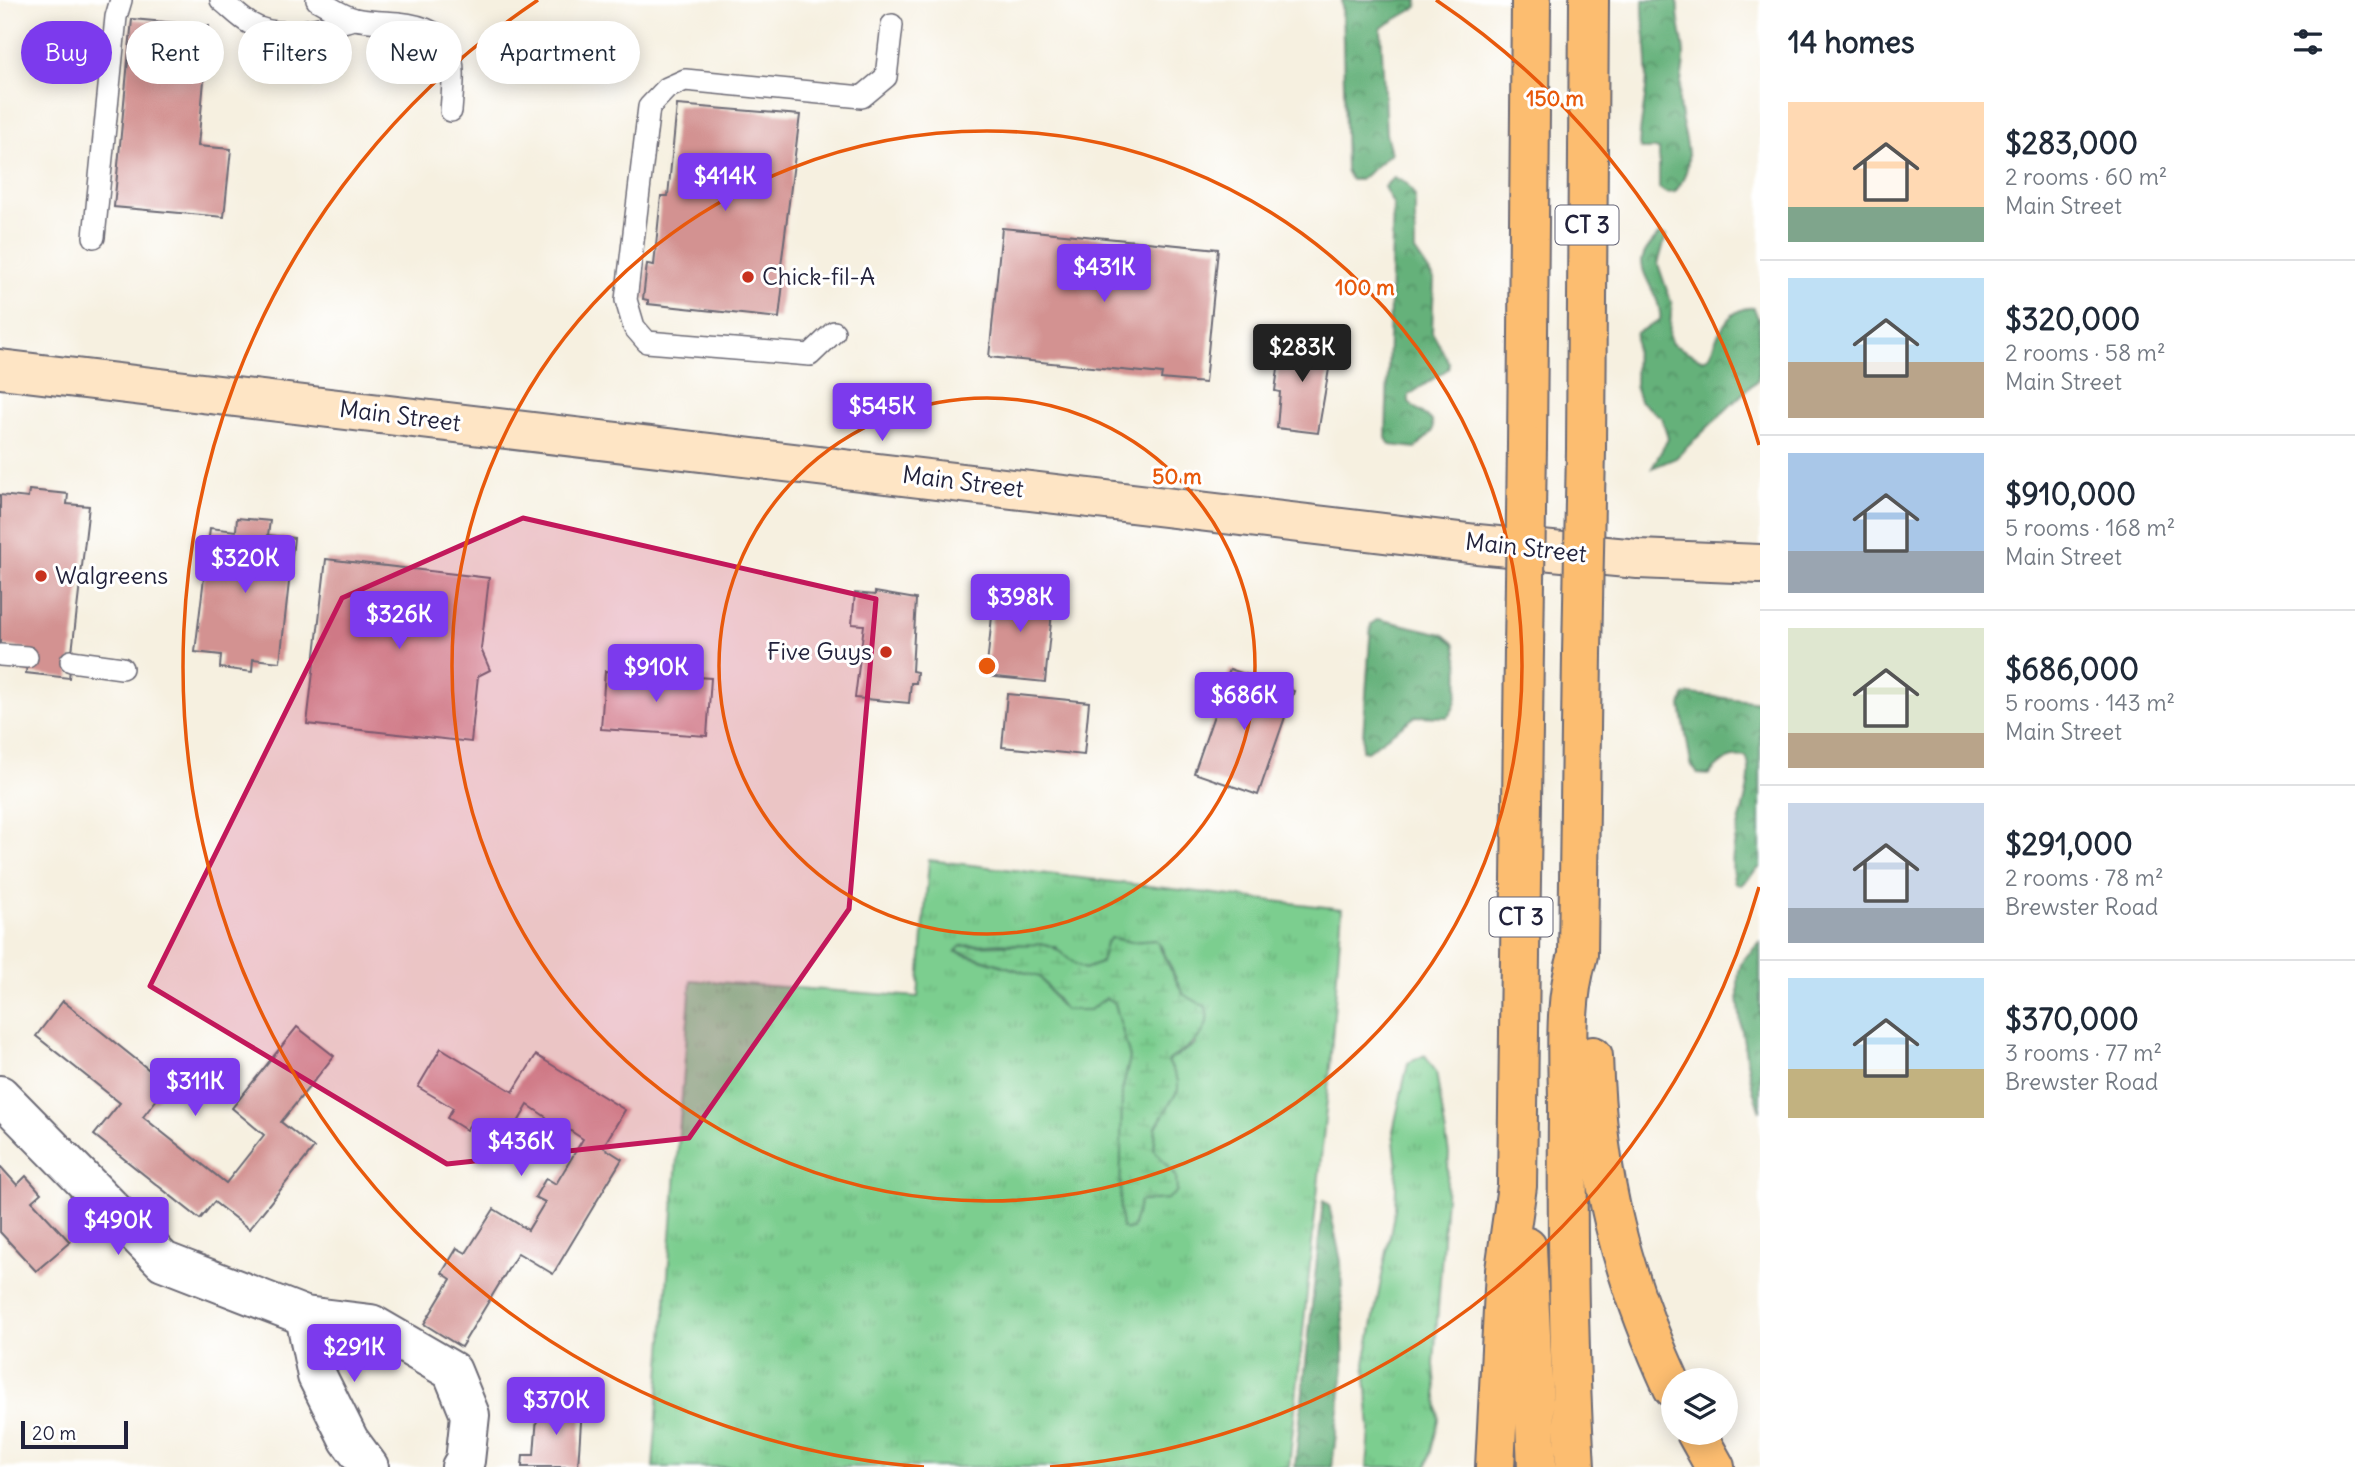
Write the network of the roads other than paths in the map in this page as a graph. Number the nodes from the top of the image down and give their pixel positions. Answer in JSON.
{"nodes":[{"id":1,"x":121,"y":0,"type":"edge"},
{"id":2,"x":221,"y":0,"type":"edge"},
{"id":3,"x":317,"y":0,"type":"edge"},
{"id":4,"x":1531,"y":0,"type":"edge"},
{"id":5,"x":1589,"y":0,"type":"edge"},
{"id":6,"x":354,"y":19,"type":"junction"},
{"id":7,"x":892,"y":24,"type":"dead end"},
{"id":8,"x":451,"y":111,"type":"dead end"},
{"id":9,"x":94,"y":237,"type":"dead end"},
{"id":10,"x":834,"y":332,"type":"dead end"},
{"id":11,"x":0,"y":369,"type":"edge"},
{"id":12,"x":1760,"y":564,"type":"edge"},
{"id":13,"x":0,"y":655,"type":"edge"},
{"id":14,"x":27,"y":657,"type":"dead end"},
{"id":15,"x":71,"y":662,"type":"dead end"},
{"id":16,"x":122,"y":668,"type":"dead end"},
{"id":17,"x":1578,"y":955,"type":"junction"},
{"id":18,"x":0,"y":1095,"type":"edge"},
{"id":19,"x":1517,"y":1186,"type":"junction"},
{"id":20,"x":305,"y":1316,"type":"junction"},
{"id":21,"x":1664,"y":1368,"type":"edge"},
{"id":22,"x":1703,"y":1445,"type":"edge"},
{"id":23,"x":369,"y":1467,"type":"edge"},
{"id":24,"x":461,"y":1467,"type":"edge"},
{"id":25,"x":1495,"y":1467,"type":"edge"},
{"id":26,"x":1537,"y":1467,"type":"edge"},
{"id":27,"x":1575,"y":1467,"type":"edge"},
{"id":28,"x":1715,"y":1467,"type":"edge"}],
"edges":[{"from":1,"to":9,"type":"lane"},
{"from":2,"to":6,"type":"lane"},
{"from":3,"to":6,"type":"lane"},
{"from":4,"to":19,"type":"highway","number":"CT 3","bridge":true},
{"from":5,"to":17,"type":"highway","number":"CT 3","bridge":true},
{"from":6,"to":8,"type":"lane"},
{"from":7,"to":10,"type":"lane"},
{"from":11,"to":12,"type":"main road","name":"Main Street"},
{"from":13,"to":14,"type":"lane"},
{"from":15,"to":16,"type":"lane"},
{"from":17,"to":21,"type":"highway"},
{"from":17,"to":27,"type":"highway"},
{"from":18,"to":20,"type":"street"},
{"from":19,"to":25,"type":"highway"},
{"from":19,"to":26,"type":"highway"},
{"from":20,"to":23,"type":"street"},
{"from":20,"to":24,"type":"street"},
{"from":22,"to":28,"type":"highway"}]}
